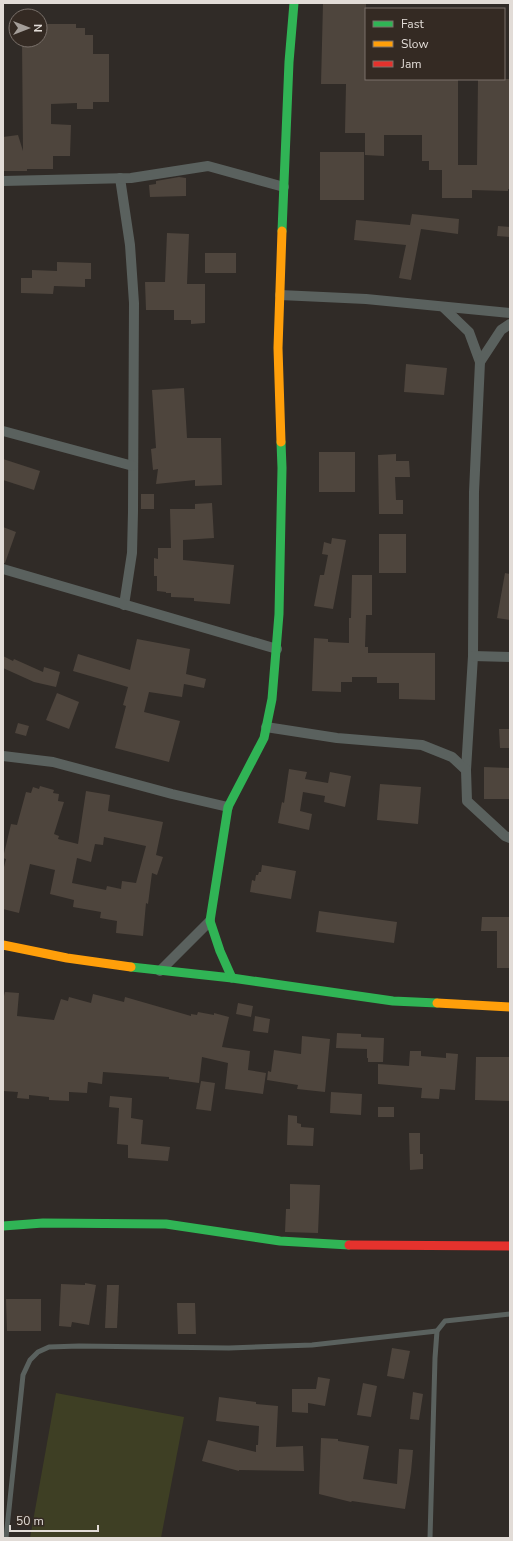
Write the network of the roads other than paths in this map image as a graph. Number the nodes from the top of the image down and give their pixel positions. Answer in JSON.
{"nodes":[{"id":1,"x":294,"y":3,"type":"edge"},
{"id":2,"x":120,"y":178,"type":"junction"},
{"id":3,"x":3,"y":181,"type":"edge"},
{"id":4,"x":284,"y":187,"type":"junction"},
{"id":5,"x":280,"y":295,"type":"junction"},
{"id":6,"x":443,"y":307,"type":"junction"},
{"id":7,"x":510,"y":313,"type":"edge"},
{"id":8,"x":510,"y":324,"type":"edge"},
{"id":9,"x":480,"y":362,"type":"junction"},
{"id":10,"x":3,"y":431,"type":"edge"},
{"id":11,"x":133,"y":466,"type":"junction"},
{"id":12,"x":3,"y":569,"type":"edge"},
{"id":13,"x":124,"y":605,"type":"junction"},
{"id":14,"x":276,"y":649,"type":"junction"},
{"id":15,"x":473,"y":656,"type":"junction"},
{"id":16,"x":510,"y":657,"type":"edge"},
{"id":17,"x":266,"y":728,"type":"junction"},
{"id":18,"x":3,"y":756,"type":"edge"},
{"id":19,"x":466,"y":770,"type":"junction"},
{"id":20,"x":228,"y":807,"type":"junction"},
{"id":21,"x":510,"y":838,"type":"edge"},
{"id":22,"x":210,"y":921,"type":"junction"},
{"id":23,"x":3,"y":945,"type":"edge"},
{"id":24,"x":160,"y":971,"type":"junction"},
{"id":25,"x":232,"y":978,"type":"junction"},
{"id":26,"x":510,"y":1007,"type":"edge"},
{"id":27,"x":3,"y":1226,"type":"edge"},
{"id":28,"x":510,"y":1246,"type":"edge"},
{"id":29,"x":510,"y":1314,"type":"edge"},
{"id":30,"x":437,"y":1331,"type":"junction"},
{"id":31,"x":6,"y":1538,"type":"edge"},
{"id":32,"x":430,"y":1538,"type":"edge"}],
"edges":[{"from":1,"to":4,"type":"street"},
{"from":2,"to":3,"type":"street"},
{"from":2,"to":4,"type":"street"},
{"from":2,"to":11,"type":"street"},
{"from":4,"to":5,"type":"street"},
{"from":5,"to":6,"type":"street"},
{"from":5,"to":14,"type":"street"},
{"from":6,"to":7,"type":"street"},
{"from":6,"to":9,"type":"street"},
{"from":8,"to":9,"type":"street"},
{"from":9,"to":15,"type":"street"},
{"from":10,"to":11,"type":"street"},
{"from":11,"to":13,"type":"street"},
{"from":12,"to":13,"type":"street"},
{"from":13,"to":14,"type":"street"},
{"from":14,"to":17,"type":"street"},
{"from":15,"to":16,"type":"street"},
{"from":15,"to":19,"type":"street"},
{"from":17,"to":19,"type":"street"},
{"from":17,"to":20,"type":"street"},
{"from":18,"to":20,"type":"street"},
{"from":19,"to":21,"type":"street"},
{"from":20,"to":22,"type":"street"},
{"from":22,"to":24,"type":"street"},
{"from":22,"to":25,"type":"street"},
{"from":23,"to":24,"type":"street"},
{"from":24,"to":25,"type":"street"},
{"from":25,"to":26,"type":"street"},
{"from":27,"to":28,"type":"street"},
{"from":29,"to":30,"type":"lane"},
{"from":30,"to":31,"type":"lane"},
{"from":30,"to":32,"type":"lane"}]}
